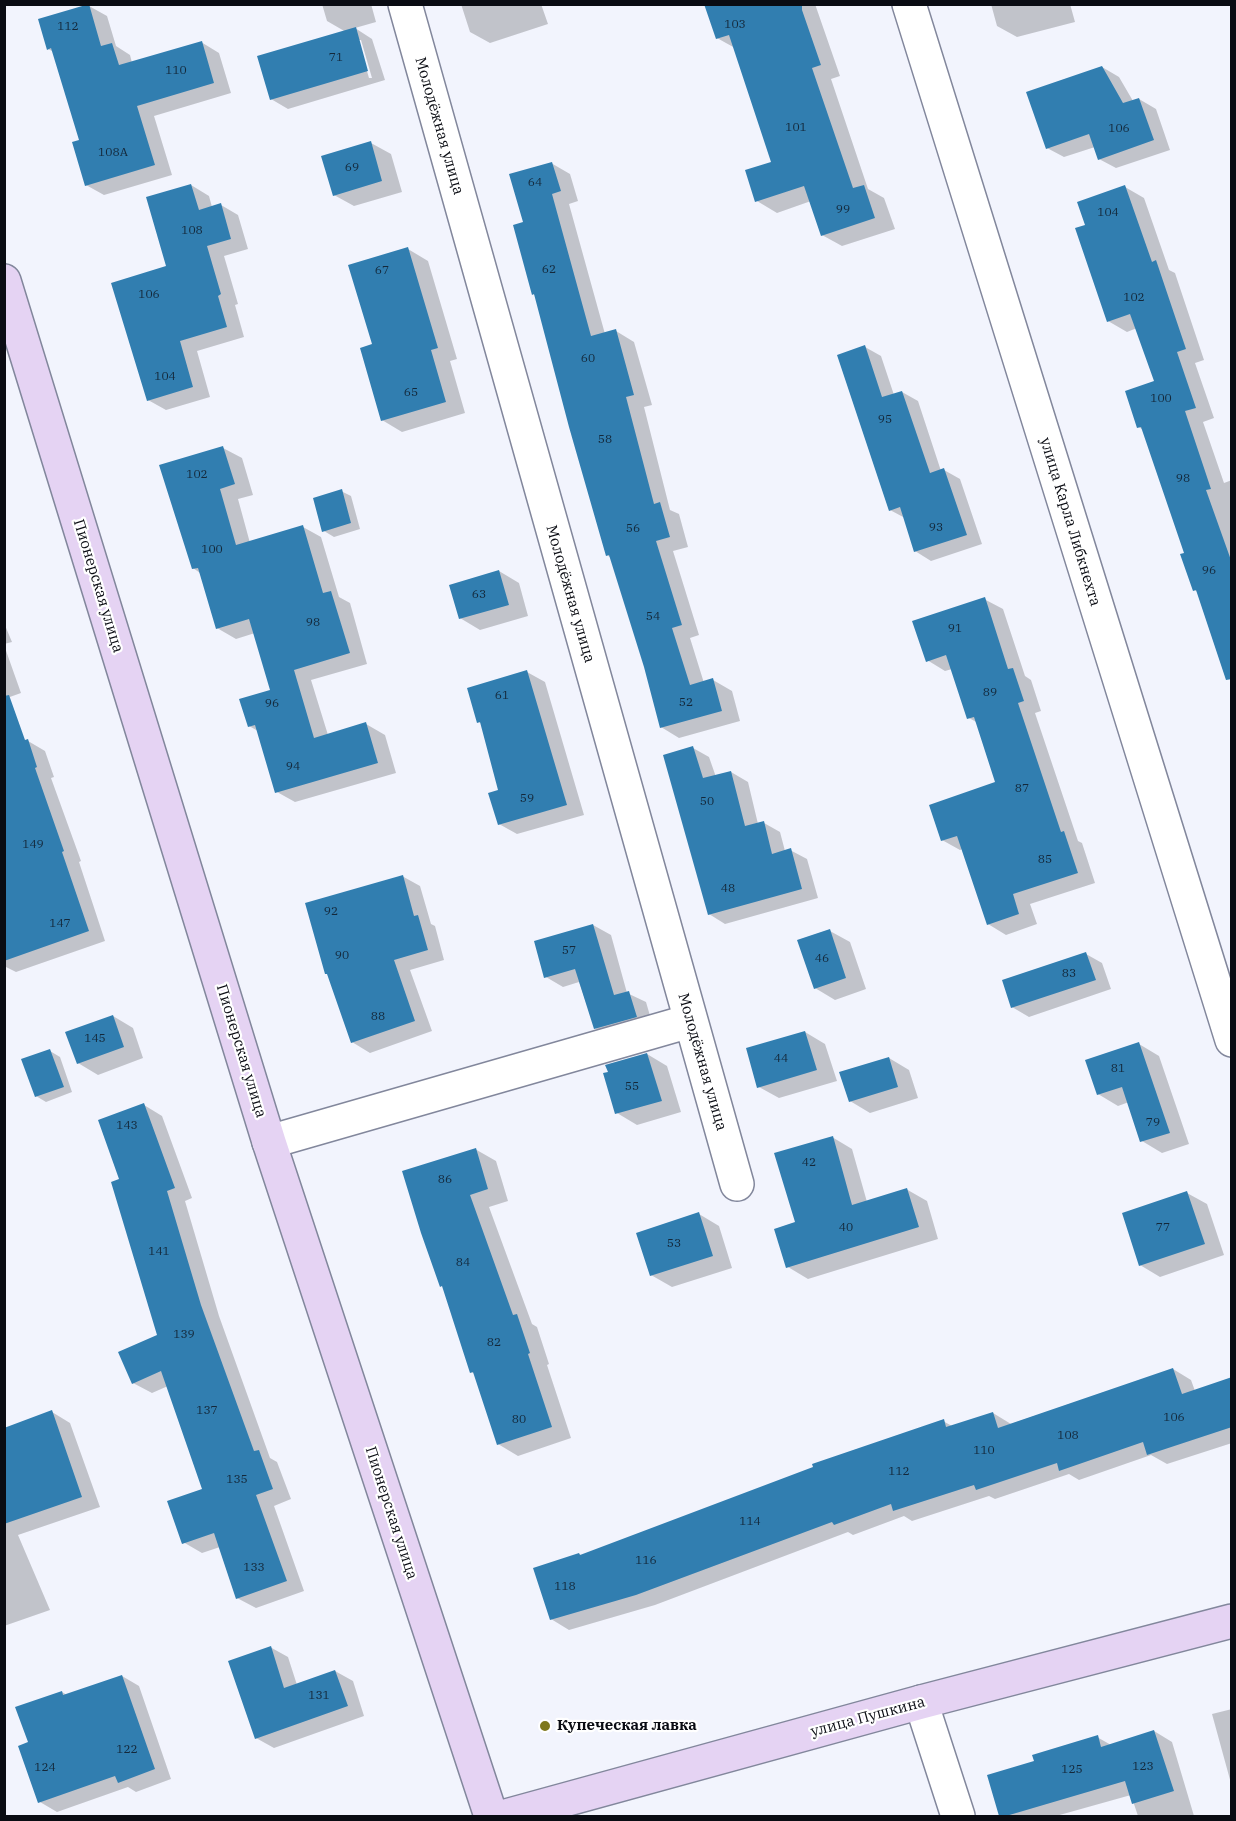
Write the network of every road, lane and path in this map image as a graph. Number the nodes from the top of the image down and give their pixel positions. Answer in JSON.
{"nodes":[{"id":1,"x":405,"y":4,"type":"edge"},
{"id":2,"x":909,"y":4,"type":"edge"},
{"id":3,"x":4,"y":281,"type":"edge"},
{"id":4,"x":690,"y":1021,"type":"junction"},
{"id":5,"x":1232,"y":1041,"type":"edge"},
{"id":6,"x":269,"y":1142,"type":"junction"},
{"id":7,"x":737,"y":1184,"type":"dead end"},
{"id":8,"x":1232,"y":1621,"type":"edge"},
{"id":9,"x":921,"y":1702,"type":"junction"},
{"id":10,"x":491,"y":1816,"type":"edge"},
{"id":11,"x":506,"y":1816,"type":"edge"},
{"id":12,"x":958,"y":1816,"type":"edge"}],
"edges":[{"from":1,"to":4,"type":"street","name":"Молодёжная улица"},
{"from":2,"to":5,"type":"street","name":"улица Карла Либкнехта"},
{"from":3,"to":6,"type":"street","name":"Пионерская улица"},
{"from":4,"to":6,"type":"street"},
{"from":4,"to":7,"type":"street","name":"Молодёжная улица"},
{"from":6,"to":10,"type":"street","name":"Пионерская улица"},
{"from":8,"to":9,"type":"street","name":"улица Пушкина"},
{"from":9,"to":11,"type":"street","name":"улица Пушкина"},
{"from":9,"to":12,"type":"street"}]}
